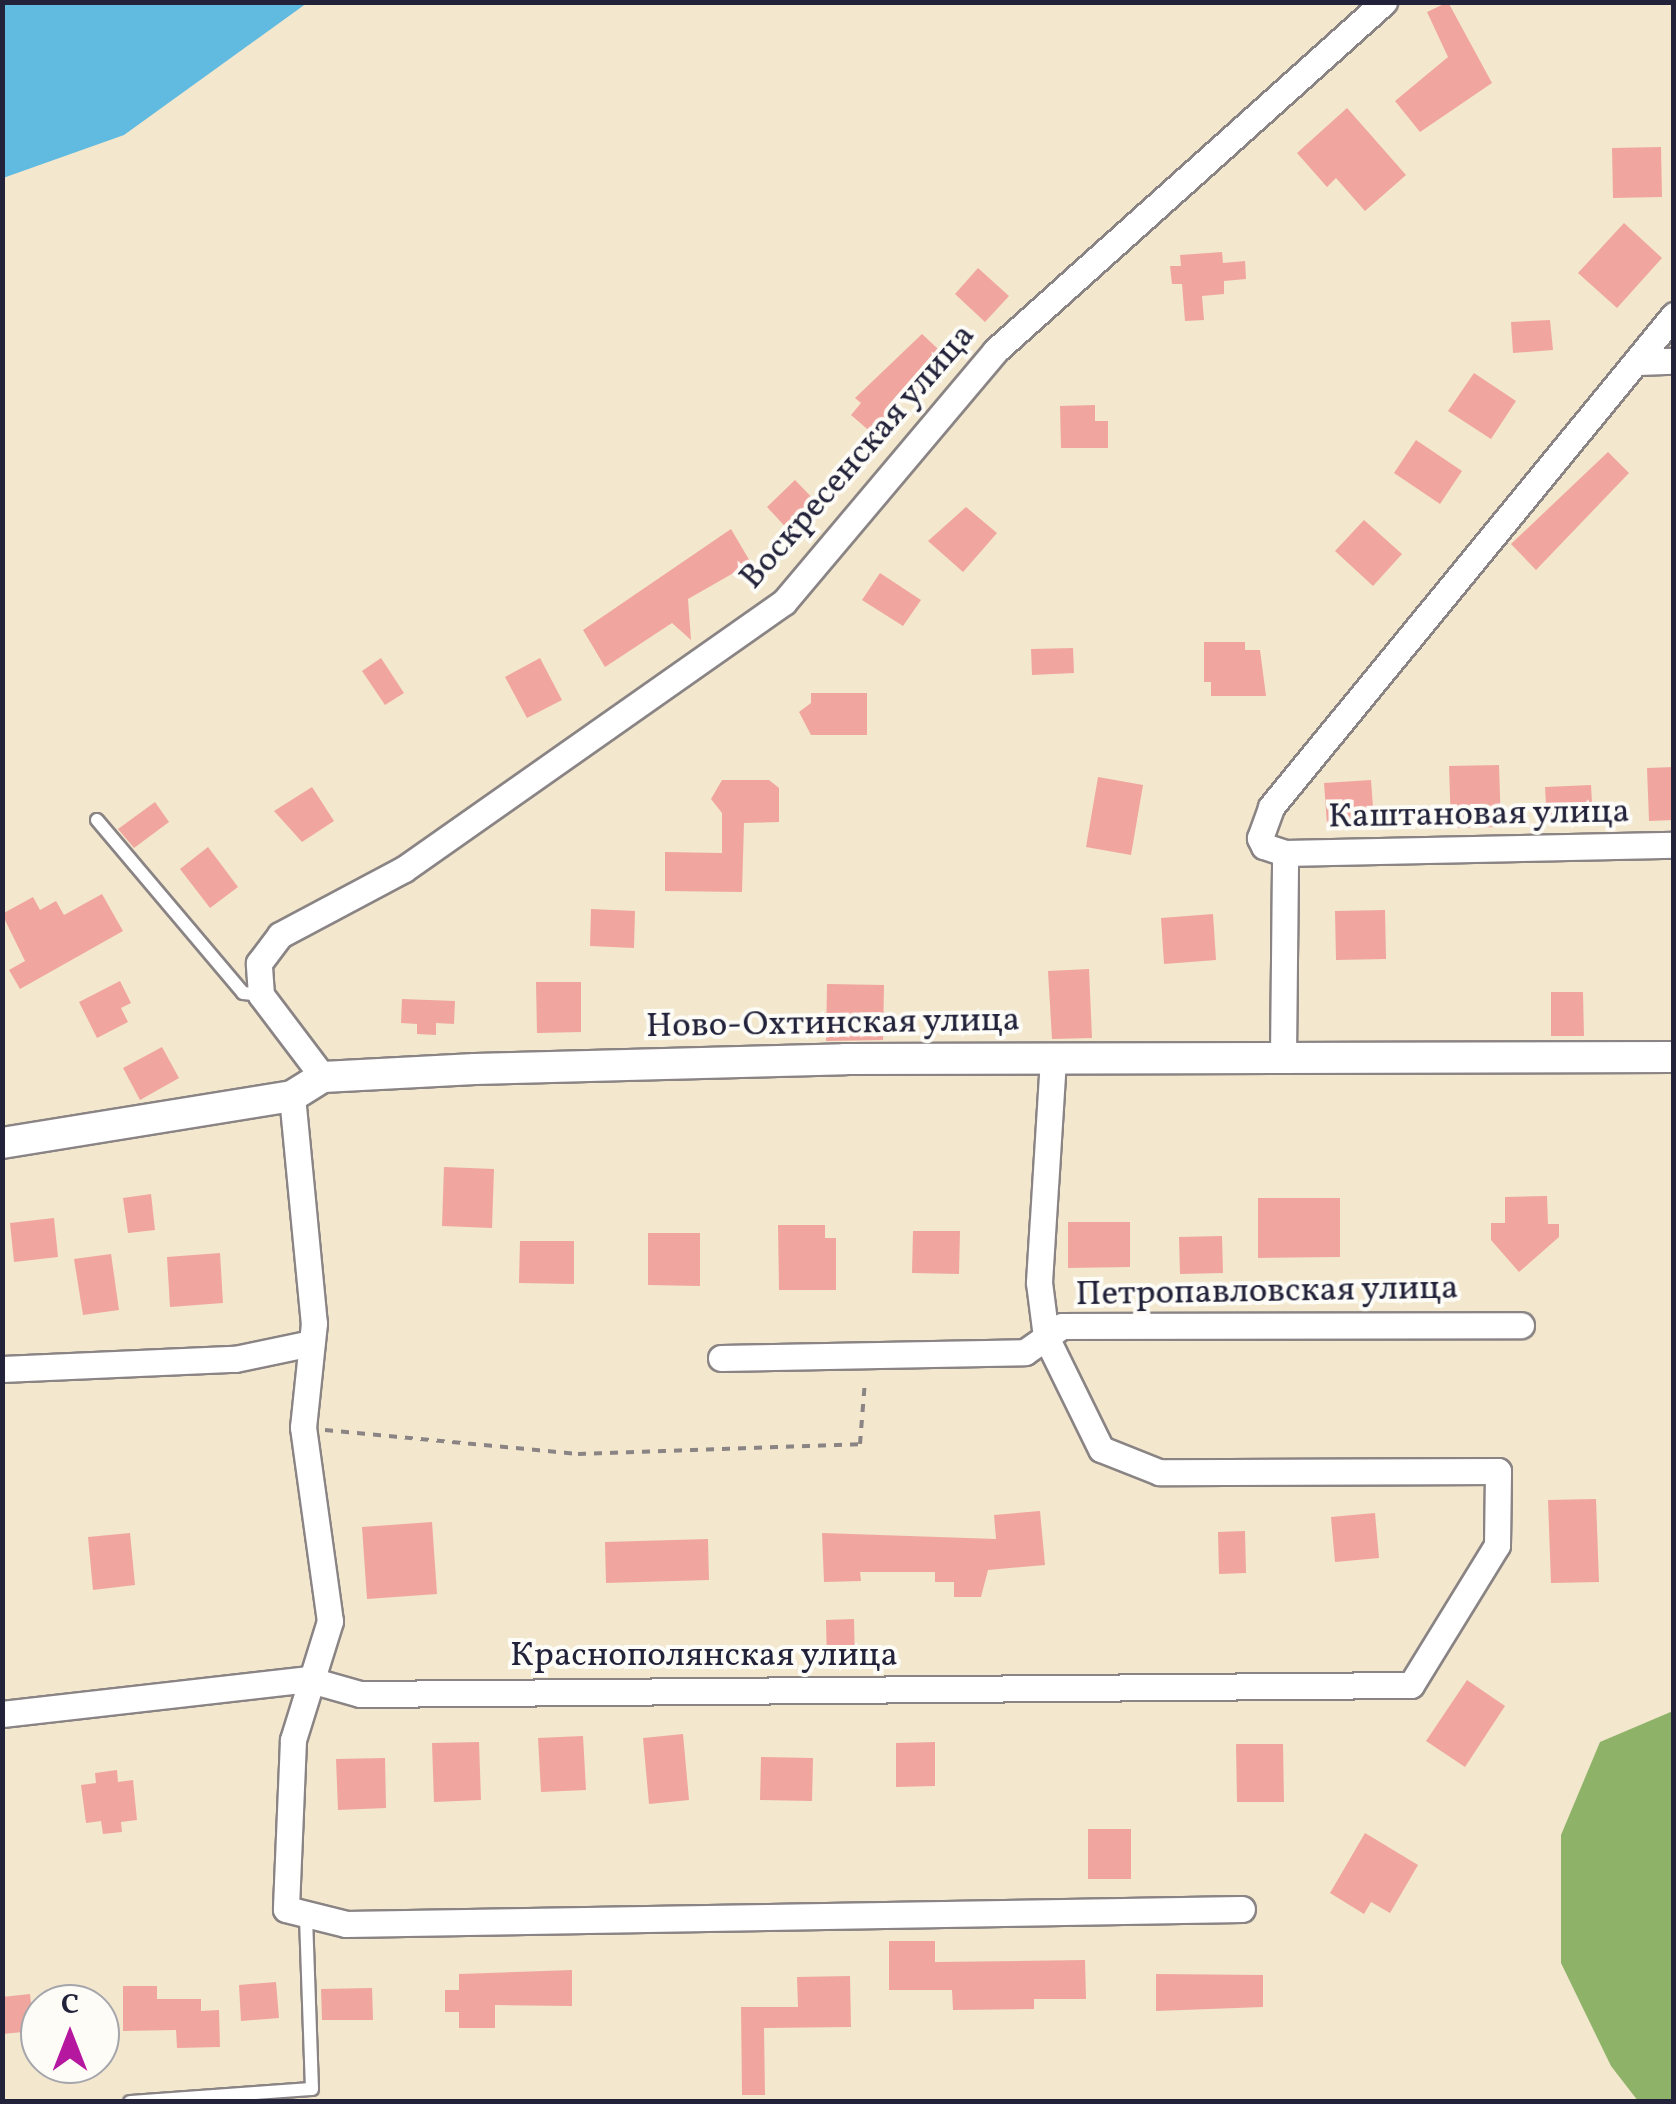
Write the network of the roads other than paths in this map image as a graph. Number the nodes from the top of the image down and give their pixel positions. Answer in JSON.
{"nodes":[{"id":1,"x":1384,"y":2,"type":"edge"},
{"id":2,"x":1674,"y":315,"type":"edge"},
{"id":3,"x":1674,"y":361,"type":"edge"},
{"id":4,"x":1636,"y":362,"type":"junction"},
{"id":5,"x":97,"y":820,"type":"dead end"},
{"id":6,"x":1674,"y":844,"type":"edge"},
{"id":7,"x":1286,"y":853,"type":"junction"},
{"id":8,"x":261,"y":995,"type":"junction"},
{"id":9,"x":1282,"y":1056,"type":"junction"},
{"id":10,"x":1674,"y":1057,"type":"edge"},
{"id":11,"x":1053,"y":1058,"type":"junction"},
{"id":12,"x":323,"y":1077,"type":"junction"},
{"id":13,"x":292,"y":1096,"type":"junction"},
{"id":14,"x":2,"y":1143,"type":"edge"},
{"id":15,"x":1521,"y":1325,"type":"dead end"},
{"id":16,"x":1046,"y":1337,"type":"junction"},
{"id":17,"x":311,"y":1343,"type":"junction"},
{"id":18,"x":721,"y":1358,"type":"dead end"},
{"id":19,"x":2,"y":1369,"type":"edge"},
{"id":20,"x":307,"y":1679,"type":"junction"},
{"id":21,"x":2,"y":1714,"type":"edge"},
{"id":22,"x":1242,"y":1909,"type":"dead end"},
{"id":23,"x":296,"y":1911,"type":"junction"},
{"id":24,"x":175,"y":2100,"type":"edge"},
{"id":25,"x":130,"y":2102,"type":"edge"}],
"edges":[{"from":1,"to":8,"type":"street","name":"Воскресенская улица"},
{"from":2,"to":4,"type":"street"},
{"from":3,"to":4,"type":"street"},
{"from":4,"to":7,"type":"street"},
{"from":5,"to":8,"type":"lane"},
{"from":6,"to":7,"type":"street","name":"Каштановая улица"},
{"from":7,"to":9,"type":"street"},
{"from":8,"to":12,"type":"street"},
{"from":9,"to":10,"type":"street","name":"Ново-Охтинская улица"},
{"from":9,"to":11,"type":"street","name":"Ново-Охтинская улица"},
{"from":11,"to":12,"type":"street","name":"Ново-Охтинская улица"},
{"from":11,"to":16,"type":"street"},
{"from":12,"to":13,"type":"street"},
{"from":13,"to":14,"type":"street"},
{"from":13,"to":17,"type":"street"},
{"from":15,"to":16,"type":"street","name":"Петропавловская улица"},
{"from":16,"to":18,"type":"street","name":"Петропавловская улица"},
{"from":16,"to":20,"type":"street","name":"Краснополянская улица"},
{"from":17,"to":19,"type":"street"},
{"from":17,"to":20,"type":"street"},
{"from":20,"to":21,"type":"street","name":"Краснополянская улица"},
{"from":20,"to":23,"type":"street"},
{"from":22,"to":23,"type":"street"},
{"from":23,"to":24,"type":"lane"},
{"from":24,"to":25,"type":"lane"}]}
